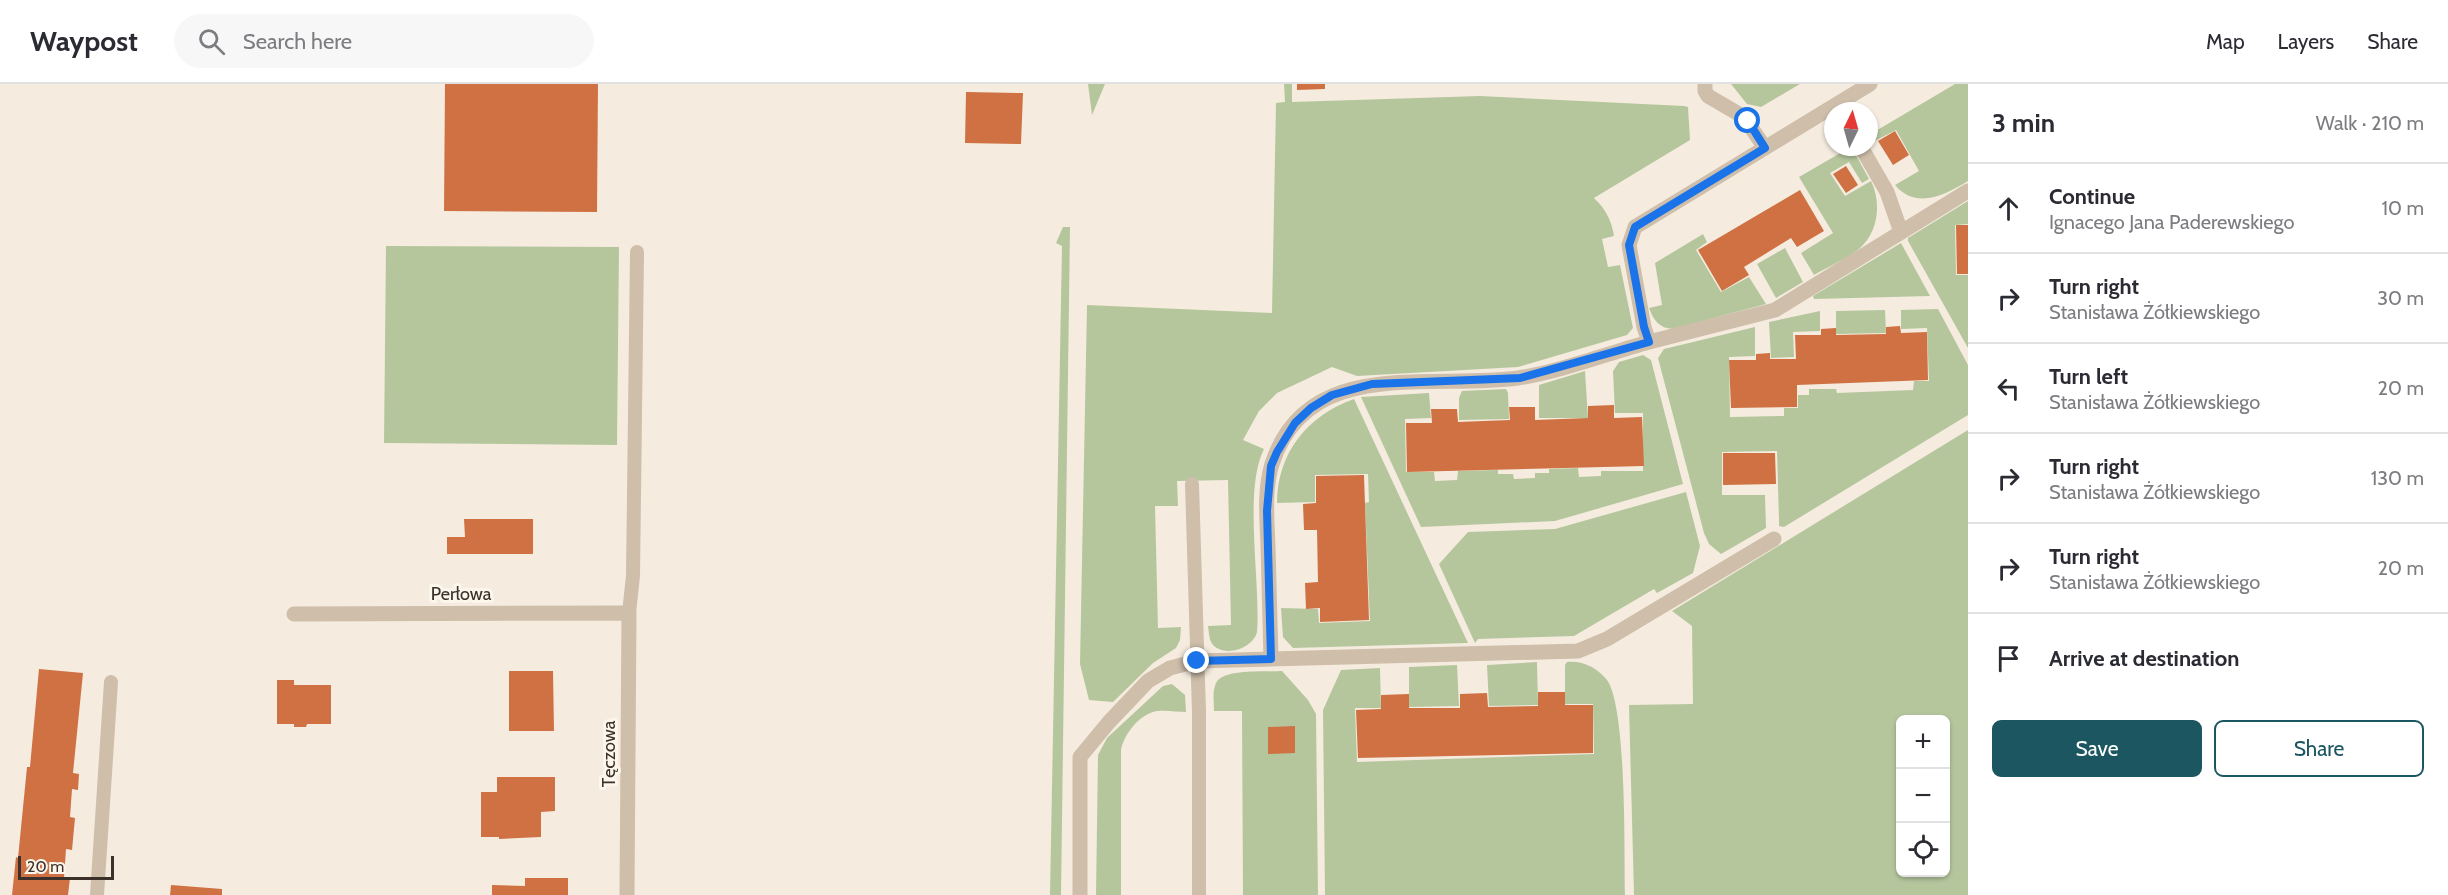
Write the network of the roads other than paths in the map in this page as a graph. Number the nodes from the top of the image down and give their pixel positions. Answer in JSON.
{"nodes":[{"id":1,"x":1705,"y":84,"type":"edge"},
{"id":2,"x":1870,"y":84,"type":"edge"},
{"id":3,"x":1846,"y":102,"type":"edge"},
{"id":4,"x":1824,"y":115,"type":"edge"},
{"id":5,"x":1765,"y":148,"type":"junction"},
{"id":6,"x":1866,"y":156,"type":"edge"},
{"id":7,"x":1968,"y":191,"type":"edge"},
{"id":8,"x":1901,"y":232,"type":"junction"},
{"id":9,"x":637,"y":252,"type":"dead end"},
{"id":10,"x":1649,"y":342,"type":"junction"},
{"id":11,"x":1192,"y":484,"type":"dead end"},
{"id":12,"x":1774,"y":539,"type":"dead end"},
{"id":13,"x":629,"y":613,"type":"junction"},
{"id":14,"x":294,"y":614,"type":"dead end"},
{"id":15,"x":1271,"y":659,"type":"junction"},
{"id":16,"x":1197,"y":661,"type":"junction"},
{"id":17,"x":111,"y":682,"type":"dead end"},
{"id":18,"x":97,"y":895,"type":"edge"},
{"id":19,"x":627,"y":895,"type":"edge"},
{"id":20,"x":1080,"y":895,"type":"edge"},
{"id":21,"x":1199,"y":895,"type":"edge"}],
"edges":[{"from":1,"to":5,"type":"street"},
{"from":2,"to":3,"type":"street"},
{"from":4,"to":5,"type":"street"},
{"from":5,"to":10,"type":"street"},
{"from":6,"to":8,"type":"street"},
{"from":7,"to":8,"type":"street"},
{"from":8,"to":10,"type":"street"},
{"from":9,"to":13,"type":"lane"},
{"from":10,"to":15,"type":"street"},
{"from":11,"to":16,"type":"lane"},
{"from":12,"to":15,"type":"street"},
{"from":13,"to":14,"type":"street","name":"Perłowa"},
{"from":13,"to":19,"type":"street","name":"Tęczowa"},
{"from":15,"to":16,"type":"street"},
{"from":16,"to":20,"type":"street"},
{"from":16,"to":21,"type":"lane"},
{"from":17,"to":18,"type":"lane"}]}
